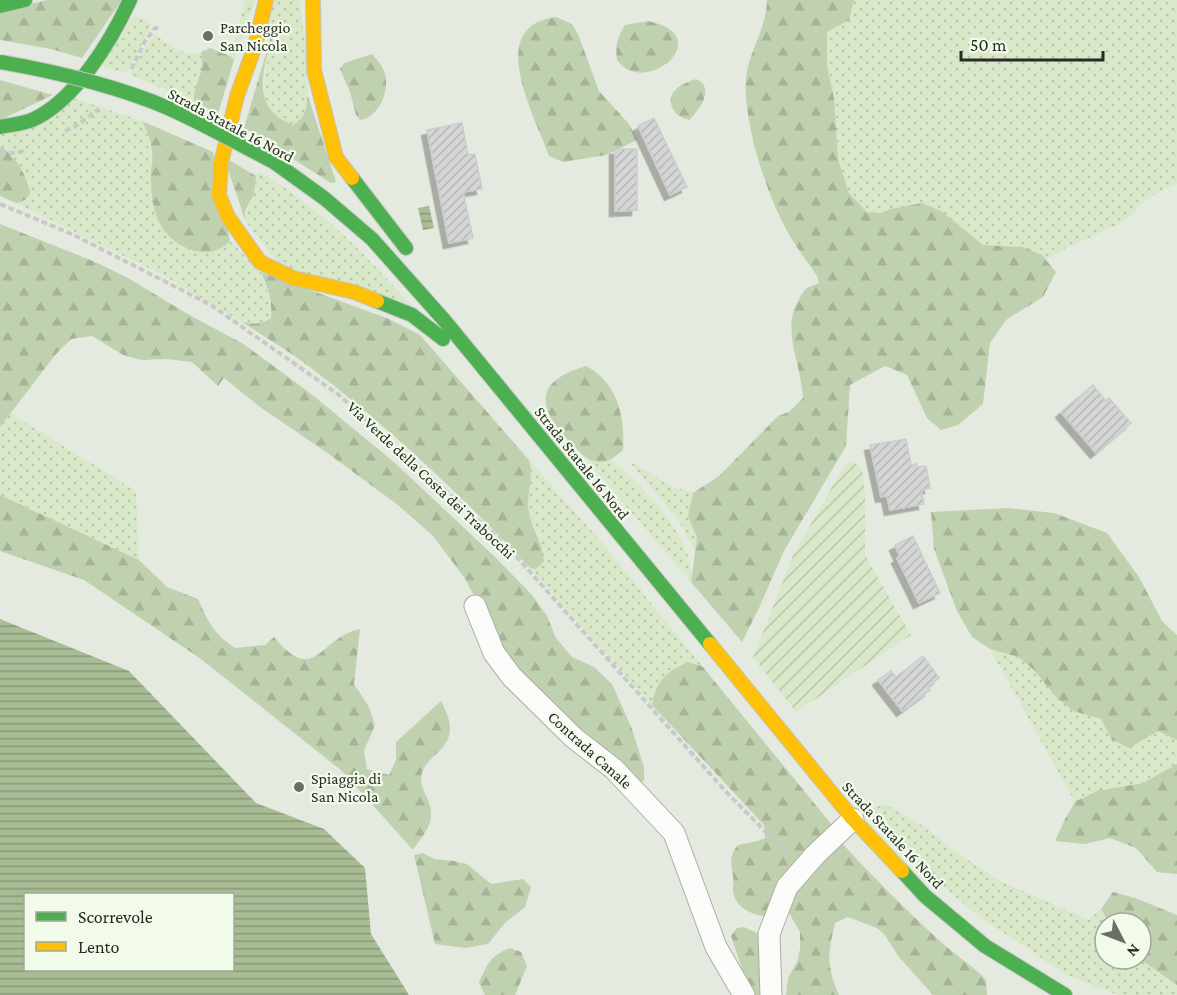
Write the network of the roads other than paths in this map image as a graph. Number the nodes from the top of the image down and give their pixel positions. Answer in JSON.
{"nodes":[{"id":1,"x":24,"y":0,"type":"edge"},
{"id":2,"x":130,"y":0,"type":"edge"},
{"id":3,"x":266,"y":0,"type":"edge"},
{"id":4,"x":313,"y":0,"type":"edge"},
{"id":5,"x":0,"y":6,"type":"edge"},
{"id":6,"x":0,"y":62,"type":"edge"},
{"id":7,"x":0,"y":127,"type":"edge"},
{"id":8,"x":412,"y":255,"type":"dead end"},
{"id":9,"x":471,"y":331,"type":"dead end"},
{"id":10,"x":487,"y":372,"type":"junction"},
{"id":11,"x":537,"y":433,"type":"junction"},
{"id":12,"x":475,"y":606,"type":"dead end"},
{"id":13,"x":853,"y":819,"type":"junction"},
{"id":14,"x":744,"y":995,"type":"edge"},
{"id":15,"x":771,"y":995,"type":"edge"},
{"id":16,"x":1065,"y":995,"type":"edge"}],
"edges":[{"from":1,"to":5,"type":"main road"},
{"from":2,"to":7,"type":"main road"},
{"from":3,"to":10,"type":"main road"},
{"from":4,"to":8,"type":"main road"},
{"from":6,"to":10,"type":"main road","name":"Strada Statale 16 Nord","bridge":true},
{"from":9,"to":11,"type":"main road"},
{"from":10,"to":11,"type":"main road","name":"Strada Statale 16 Nord"},
{"from":11,"to":13,"type":"main road","name":"Strada Statale 16 Nord"},
{"from":12,"to":14,"type":"street","name":"Contrada Canale"},
{"from":13,"to":15,"type":"street"},
{"from":13,"to":16,"type":"main road","name":"Strada Statale 16 Nord"}]}
